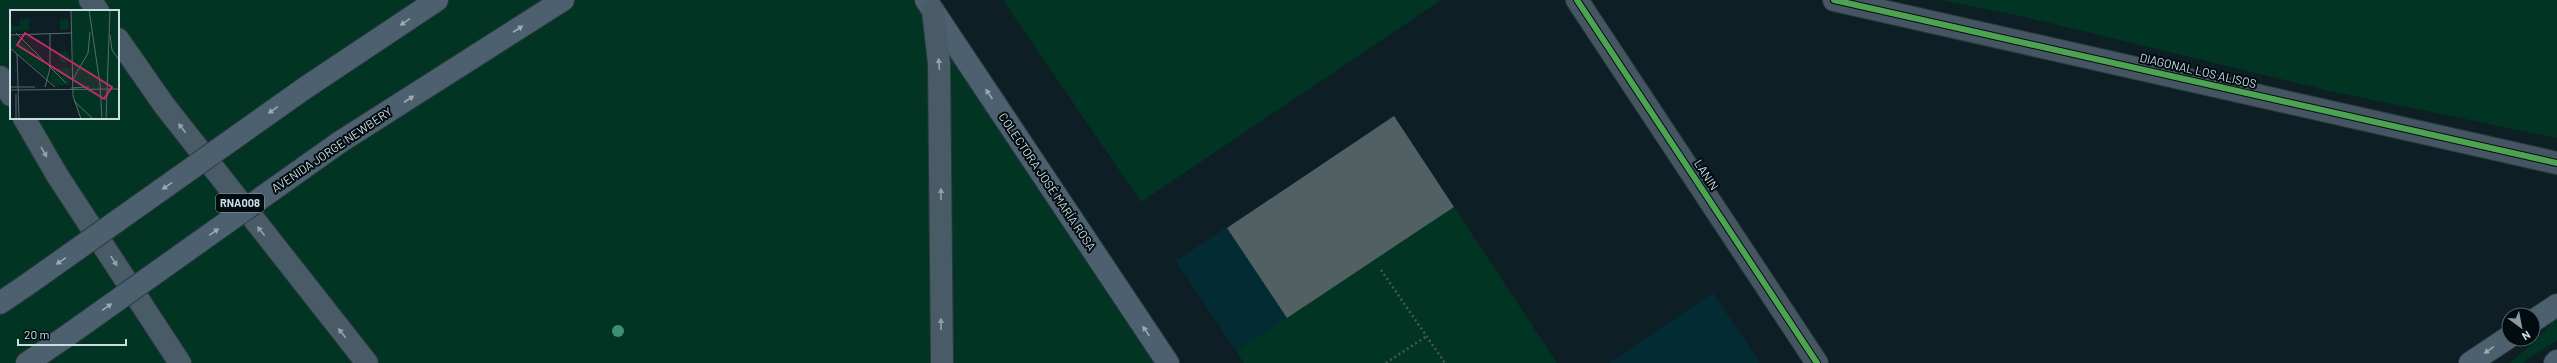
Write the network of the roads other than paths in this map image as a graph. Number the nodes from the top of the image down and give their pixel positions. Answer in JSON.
{"nodes":[{"id":1,"x":90,"y":0,"type":"edge"},
{"id":2,"x":437,"y":0,"type":"edge"},
{"id":3,"x":563,"y":0,"type":"edge"},
{"id":4,"x":1577,"y":0,"type":"edge"},
{"id":5,"x":1834,"y":0,"type":"edge"},
{"id":6,"x":930,"y":5,"type":"edge"},
{"id":7,"x":97,"y":10,"type":"edge"},
{"id":8,"x":119,"y":40,"type":"edge"},
{"id":9,"x":0,"y":76,"type":"edge"},
{"id":10,"x":10,"y":93,"type":"edge"},
{"id":11,"x":25,"y":119,"type":"edge"},
{"id":12,"x":2557,"y":162,"type":"edge"},
{"id":13,"x":0,"y":303,"type":"edge"},
{"id":14,"x":2557,"y":305,"type":"edge"},
{"id":15,"x":2541,"y":316,"type":"edge"},
{"id":16,"x":2501,"y":342,"type":"edge"},
{"id":17,"x":27,"y":363,"type":"edge"},
{"id":18,"x":180,"y":363,"type":"edge"},
{"id":19,"x":366,"y":363,"type":"edge"},
{"id":20,"x":942,"y":363,"type":"edge"},
{"id":21,"x":1168,"y":363,"type":"edge"},
{"id":22,"x":1817,"y":363,"type":"edge"},
{"id":23,"x":2470,"y":363,"type":"edge"}],
"edges":[{"from":1,"to":7,"type":"highway"},
{"from":2,"to":13,"type":"main road","one_way":true,"bridge":true},
{"from":17,"to":3,"type":"main road","name":"AVENIDA JORGE NEWBERY","one_way":true,"bridge":true},
{"from":4,"to":22,"type":"street","name":"LANIN"},
{"from":5,"to":12,"type":"street","name":"DIAGONAL LOS ALISOS"},
{"from":20,"to":6,"type":"highway","one_way":true},
{"from":21,"to":6,"type":"main road","name":"COLECTORA JOSÉ MARÍA ROSA","one_way":true},
{"from":19,"to":8,"type":"highway","number":"RNA008","one_way":true},
{"from":9,"to":10,"type":"highway"},
{"from":11,"to":18,"type":"highway","one_way":true},
{"from":14,"to":15,"type":"main road"},
{"from":16,"to":23,"type":"main road","one_way":true}]}
